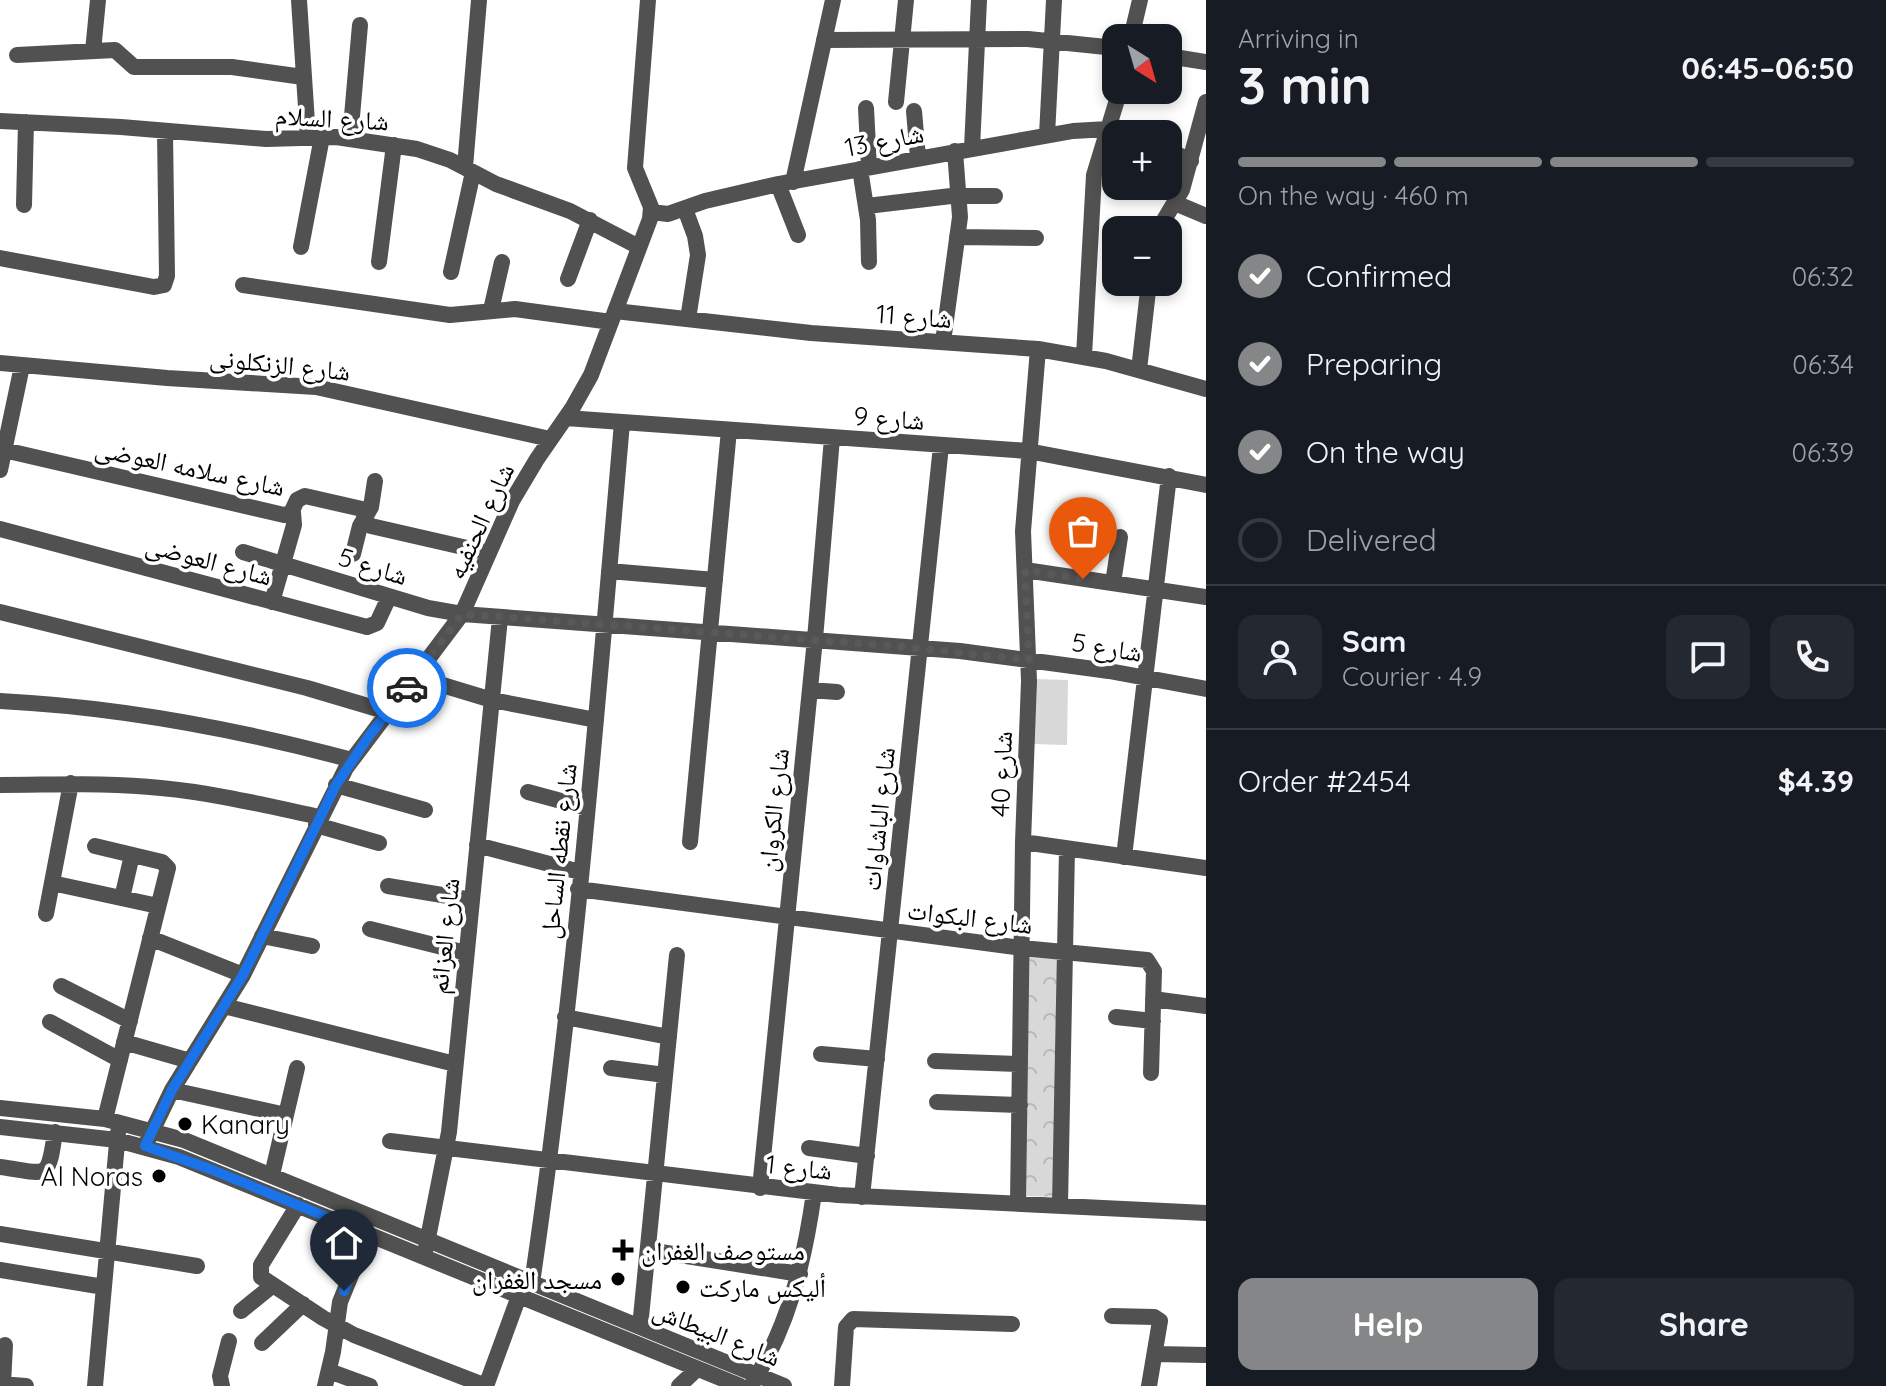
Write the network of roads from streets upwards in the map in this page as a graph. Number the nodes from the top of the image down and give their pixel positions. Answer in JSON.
{"nodes":[{"id":1,"x":98,"y":0,"type":"edge"},
{"id":2,"x":299,"y":0,"type":"edge"},
{"id":3,"x":479,"y":0,"type":"edge"},
{"id":4,"x":648,"y":0,"type":"edge"},
{"id":5,"x":833,"y":0,"type":"edge"},
{"id":6,"x":906,"y":0,"type":"edge"},
{"id":7,"x":979,"y":0,"type":"edge"},
{"id":8,"x":1054,"y":0,"type":"edge"},
{"id":9,"x":1140,"y":0,"type":"edge"},
{"id":10,"x":1134,"y":24,"type":"edge"},
{"id":11,"x":360,"y":25,"type":"dead end"},
{"id":12,"x":977,"y":39,"type":"junction"},
{"id":13,"x":824,"y":40,"type":"junction"},
{"id":14,"x":1052,"y":40,"type":"junction"},
{"id":15,"x":902,"y":41,"type":"junction"},
{"id":16,"x":1102,"y":46,"type":"edge"},
{"id":17,"x":93,"y":51,"type":"junction"},
{"id":18,"x":17,"y":55,"type":"dead end"},
{"id":19,"x":1182,"y":58,"type":"edge"},
{"id":20,"x":1206,"y":62,"type":"edge"},
{"id":21,"x":303,"y":77,"type":"junction"},
{"id":22,"x":896,"y":102,"type":"dead end"},
{"id":23,"x":1206,"y":102,"type":"edge"},
{"id":24,"x":866,"y":108,"type":"dead end"},
{"id":25,"x":914,"y":111,"type":"dead end"},
{"id":26,"x":0,"y":121,"type":"edge"},
{"id":27,"x":26,"y":122,"type":"junction"},
{"id":28,"x":1102,"y":130,"type":"edge"},
{"id":29,"x":165,"y":132,"type":"junction"},
{"id":30,"x":1047,"y":135,"type":"junction"},
{"id":31,"x":315,"y":138,"type":"junction"},
{"id":32,"x":350,"y":139,"type":"junction"},
{"id":33,"x":394,"y":145,"type":"junction"},
{"id":34,"x":964,"y":149,"type":"junction"},
{"id":35,"x":1102,"y":149,"type":"edge"},
{"id":36,"x":1182,"y":157,"type":"edge"},
{"id":37,"x":918,"y":158,"type":"junction"},
{"id":38,"x":1191,"y":161,"type":"junction"},
{"id":39,"x":864,"y":168,"type":"junction"},
{"id":40,"x":469,"y":170,"type":"junction"},
{"id":41,"x":785,"y":183,"type":"junction"},
{"id":42,"x":961,"y":196,"type":"junction"},
{"id":43,"x":995,"y":196,"type":"dead end"},
{"id":44,"x":1175,"y":203,"type":"junction"},
{"id":45,"x":24,"y":205,"type":"dead end"},
{"id":46,"x":867,"y":206,"type":"junction"},
{"id":47,"x":685,"y":209,"type":"junction"},
{"id":48,"x":651,"y":212,"type":"junction"},
{"id":49,"x":1167,"y":216,"type":"edge"},
{"id":50,"x":1206,"y":216,"type":"edge"},
{"id":51,"x":590,"y":220,"type":"junction"},
{"id":52,"x":798,"y":235,"type":"dead end"},
{"id":53,"x":957,"y":237,"type":"junction"},
{"id":54,"x":1036,"y":238,"type":"dead end"},
{"id":55,"x":301,"y":247,"type":"dead end"},
{"id":56,"x":639,"y":247,"type":"junction"},
{"id":57,"x":0,"y":258,"type":"edge"},
{"id":58,"x":379,"y":262,"type":"dead end"},
{"id":59,"x":502,"y":262,"type":"dead end"},
{"id":60,"x":869,"y":262,"type":"dead end"},
{"id":61,"x":451,"y":272,"type":"dead end"},
{"id":62,"x":568,"y":279,"type":"dead end"},
{"id":63,"x":243,"y":285,"type":"dead end"},
{"id":64,"x":1147,"y":296,"type":"edge"},
{"id":65,"x":491,"y":310,"type":"junction"},
{"id":66,"x":613,"y":316,"type":"junction"},
{"id":67,"x":688,"y":319,"type":"junction"},
{"id":68,"x":943,"y":342,"type":"junction"},
{"id":69,"x":1038,"y":349,"type":"junction"},
{"id":70,"x":1084,"y":356,"type":"junction"},
{"id":71,"x":0,"y":363,"type":"edge"},
{"id":72,"x":22,"y":366,"type":"junction"},
{"id":73,"x":1139,"y":370,"type":"junction"},
{"id":74,"x":1206,"y":389,"type":"edge"},
{"id":75,"x":566,"y":418,"type":"junction"},
{"id":76,"x":622,"y":423,"type":"junction"},
{"id":77,"x":729,"y":430,"type":"junction"},
{"id":78,"x":832,"y":438,"type":"junction"},
{"id":79,"x":550,"y":439,"type":"junction"},
{"id":80,"x":941,"y":446,"type":"junction"},
{"id":81,"x":2,"y":450,"type":"edge"},
{"id":82,"x":1028,"y":451,"type":"junction"},
{"id":83,"x":0,"y":470,"type":"edge"},
{"id":84,"x":1169,"y":476,"type":"junction"},
{"id":85,"x":375,"y":481,"type":"dead end"},
{"id":86,"x":1206,"y":485,"type":"edge"},
{"id":87,"x":293,"y":512,"type":"junction"},
{"id":88,"x":365,"y":518,"type":"junction"},
{"id":89,"x":0,"y":529,"type":"edge"},
{"id":90,"x":1120,"y":537,"type":"dead end"},
{"id":91,"x":243,"y":552,"type":"dead end"},
{"id":92,"x":489,"y":553,"type":"junction"},
{"id":93,"x":353,"y":554,"type":"dead end"},
{"id":94,"x":283,"y":564,"type":"junction"},
{"id":95,"x":1025,"y":570,"type":"junction"},
{"id":96,"x":609,"y":571,"type":"junction"},
{"id":97,"x":715,"y":580,"type":"junction"},
{"id":98,"x":1113,"y":583,"type":"junction"},
{"id":99,"x":1156,"y":589,"type":"junction"},
{"id":100,"x":389,"y":597,"type":"junction"},
{"id":101,"x":1206,"y":597,"type":"edge"},
{"id":102,"x":272,"y":602,"type":"junction"},
{"id":103,"x":0,"y":612,"type":"edge"},
{"id":104,"x":462,"y":614,"type":"junction"},
{"id":105,"x":500,"y":618,"type":"junction"},
{"id":106,"x":605,"y":624,"type":"junction"},
{"id":107,"x":710,"y":631,"type":"junction"},
{"id":108,"x":815,"y":639,"type":"junction"},
{"id":109,"x":920,"y":648,"type":"junction"},
{"id":110,"x":1029,"y":660,"type":"junction"},
{"id":111,"x":416,"y":677,"type":"junction"},
{"id":112,"x":1145,"y":678,"type":"junction"},
{"id":113,"x":1206,"y":689,"type":"edge"},
{"id":114,"x":810,"y":690,"type":"junction"},
{"id":115,"x":837,"y":692,"type":"dead end"},
{"id":116,"x":492,"y":700,"type":"junction"},
{"id":117,"x":0,"y":701,"type":"edge"},
{"id":118,"x":388,"y":712,"type":"junction"},
{"id":119,"x":596,"y":720,"type":"junction"},
{"id":120,"x":352,"y":760,"type":"junction"},
{"id":121,"x":71,"y":783,"type":"junction"},
{"id":122,"x":0,"y":785,"type":"edge"},
{"id":123,"x":336,"y":785,"type":"junction"},
{"id":124,"x":528,"y":792,"type":"dead end"},
{"id":125,"x":587,"y":808,"type":"junction"},
{"id":126,"x":425,"y":810,"type":"dead end"},
{"id":127,"x":318,"y":821,"type":"junction"},
{"id":128,"x":690,"y":842,"type":"dead end"},
{"id":129,"x":1023,"y":842,"type":"junction"},
{"id":130,"x":379,"y":843,"type":"dead end"},
{"id":131,"x":477,"y":845,"type":"junction"},
{"id":132,"x":95,"y":846,"type":"dead end"},
{"id":133,"x":1067,"y":849,"type":"junction"},
{"id":134,"x":132,"y":855,"type":"junction"},
{"id":135,"x":1124,"y":857,"type":"junction"},
{"id":136,"x":1206,"y":868,"type":"edge"},
{"id":137,"x":579,"y":880,"type":"junction"},
{"id":138,"x":52,"y":883,"type":"junction"},
{"id":139,"x":388,"y":886,"type":"dead end"},
{"id":140,"x":122,"y":898,"type":"junction"},
{"id":141,"x":472,"y":900,"type":"junction"},
{"id":142,"x":158,"y":906,"type":"junction"},
{"id":143,"x":46,"y":914,"type":"dead end"},
{"id":144,"x":786,"y":918,"type":"junction"},
{"id":145,"x":370,"y":929,"type":"dead end"},
{"id":146,"x":890,"y":931,"type":"junction"},
{"id":147,"x":262,"y":936,"type":"junction"},
{"id":148,"x":150,"y":938,"type":"junction"},
{"id":149,"x":312,"y":946,"type":"dead end"},
{"id":150,"x":1022,"y":948,"type":"junction"},
{"id":151,"x":1066,"y":952,"type":"junction"},
{"id":152,"x":466,"y":953,"type":"junction"},
{"id":153,"x":677,"y":955,"type":"dead end"},
{"id":154,"x":243,"y":975,"type":"junction"},
{"id":155,"x":61,"y":986,"type":"dead end"},
{"id":156,"x":1153,"y":999,"type":"junction"},
{"id":157,"x":224,"y":1006,"type":"junction"},
{"id":158,"x":1206,"y":1006,"type":"edge"},
{"id":159,"x":565,"y":1017,"type":"junction"},
{"id":160,"x":1116,"y":1017,"type":"dead end"},
{"id":161,"x":130,"y":1021,"type":"junction"},
{"id":162,"x":1153,"y":1021,"type":"junction"},
{"id":163,"x":50,"y":1022,"type":"dead end"},
{"id":164,"x":669,"y":1037,"type":"junction"},
{"id":165,"x":124,"y":1042,"type":"junction"},
{"id":166,"x":821,"y":1054,"type":"dead end"},
{"id":167,"x":877,"y":1059,"type":"junction"},
{"id":168,"x":120,"y":1060,"type":"junction"},
{"id":169,"x":190,"y":1061,"type":"junction"},
{"id":170,"x":935,"y":1061,"type":"dead end"},
{"id":171,"x":455,"y":1064,"type":"junction"},
{"id":172,"x":1020,"y":1064,"type":"junction"},
{"id":173,"x":297,"y":1068,"type":"dead end"},
{"id":174,"x":611,"y":1068,"type":"dead end"},
{"id":175,"x":1151,"y":1073,"type":"dead end"},
{"id":176,"x":665,"y":1075,"type":"junction"},
{"id":177,"x":172,"y":1090,"type":"junction"},
{"id":178,"x":937,"y":1102,"type":"dead end"},
{"id":179,"x":1020,"y":1105,"type":"junction"},
{"id":180,"x":0,"y":1108,"type":"edge"},
{"id":181,"x":286,"y":1115,"type":"junction"},
{"id":182,"x":112,"y":1120,"type":"junction"},
{"id":183,"x":0,"y":1127,"type":"edge"},
{"id":184,"x":152,"y":1129,"type":"junction"},
{"id":185,"x":55,"y":1132,"type":"junction"},
{"id":186,"x":117,"y":1140,"type":"junction"},
{"id":187,"x":390,"y":1141,"type":"dead end"},
{"id":188,"x":145,"y":1146,"type":"junction"},
{"id":189,"x":447,"y":1148,"type":"junction"},
{"id":190,"x":809,"y":1148,"type":"dead end"},
{"id":191,"x":867,"y":1156,"type":"junction"},
{"id":192,"x":550,"y":1161,"type":"junction"},
{"id":193,"x":0,"y":1167,"type":"edge"},
{"id":194,"x":655,"y":1174,"type":"junction"},
{"id":195,"x":272,"y":1175,"type":"junction"},
{"id":196,"x":760,"y":1188,"type":"junction"},
{"id":197,"x":814,"y":1193,"type":"junction"},
{"id":198,"x":862,"y":1197,"type":"junction"},
{"id":199,"x":1018,"y":1202,"type":"junction"},
{"id":200,"x":298,"y":1205,"type":"junction"},
{"id":201,"x":1060,"y":1205,"type":"junction"},
{"id":202,"x":1206,"y":1213,"type":"edge"},
{"id":203,"x":0,"y":1234,"type":"edge"},
{"id":204,"x":368,"y":1234,"type":"junction"},
{"id":205,"x":428,"y":1240,"type":"junction"},
{"id":206,"x":648,"y":1250,"type":"junction"},
{"id":207,"x":107,"y":1251,"type":"junction"},
{"id":208,"x":424,"y":1257,"type":"junction"},
{"id":209,"x":197,"y":1266,"type":"dead end"},
{"id":210,"x":0,"y":1270,"type":"edge"},
{"id":211,"x":800,"y":1274,"type":"junction"},
{"id":212,"x":532,"y":1283,"type":"junction"},
{"id":213,"x":273,"y":1285,"type":"junction"},
{"id":214,"x":104,"y":1287,"type":"junction"},
{"id":215,"x":519,"y":1296,"type":"junction"},
{"id":216,"x":303,"y":1304,"type":"junction"},
{"id":217,"x":241,"y":1311,"type":"dead end"},
{"id":218,"x":1112,"y":1316,"type":"dead end"},
{"id":219,"x":1012,"y":1324,"type":"dead end"},
{"id":220,"x":335,"y":1325,"type":"junction"},
{"id":221,"x":640,"y":1327,"type":"junction"},
{"id":222,"x":229,"y":1341,"type":"dead end"},
{"id":223,"x":262,"y":1343,"type":"dead end"},
{"id":224,"x":5,"y":1345,"type":"dead end"},
{"id":225,"x":1155,"y":1354,"type":"junction"},
{"id":226,"x":1206,"y":1355,"type":"edge"},
{"id":227,"x":697,"y":1369,"type":"junction"},
{"id":228,"x":327,"y":1378,"type":"edge"},
{"id":229,"x":755,"y":1380,"type":"edge"},
{"id":230,"x":2,"y":1384,"type":"edge"},
{"id":231,"x":26,"y":1386,"type":"edge"},
{"id":232,"x":95,"y":1386,"type":"edge"},
{"id":233,"x":222,"y":1386,"type":"edge"},
{"id":234,"x":370,"y":1386,"type":"edge"},
{"id":235,"x":486,"y":1386,"type":"edge"},
{"id":236,"x":679,"y":1386,"type":"edge"},
{"id":237,"x":740,"y":1386,"type":"edge"},
{"id":238,"x":784,"y":1386,"type":"edge"},
{"id":239,"x":842,"y":1386,"type":"edge"},
{"id":240,"x":1149,"y":1386,"type":"edge"}],
"edges":[{"from":1,"to":17,"type":"street"},
{"from":2,"to":21,"type":"street"},
{"from":3,"to":40,"type":"street"},
{"from":4,"to":48,"type":"street"},
{"from":5,"to":13,"type":"street"},
{"from":6,"to":15,"type":"street"},
{"from":7,"to":12,"type":"street"},
{"from":8,"to":14,"type":"street"},
{"from":9,"to":10,"type":"street"},
{"from":11,"to":32,"type":"street"},
{"from":12,"to":14,"type":"street"},
{"from":12,"to":15,"type":"street"},
{"from":12,"to":34,"type":"street"},
{"from":13,"to":15,"type":"street"},
{"from":13,"to":41,"type":"street"},
{"from":14,"to":16,"type":"street"},
{"from":14,"to":30,"type":"street"},
{"from":15,"to":22,"type":"street"},
{"from":17,"to":18,"type":"street"},
{"from":17,"to":21,"type":"street"},
{"from":19,"to":20,"type":"street"},
{"from":21,"to":31,"type":"street"},
{"from":23,"to":38,"type":"street"},
{"from":24,"to":39,"type":"street"},
{"from":25,"to":37,"type":"street"},
{"from":26,"to":27,"type":"street","name":"شارع السلام"},
{"from":27,"to":29,"type":"street","name":"شارع السلام"},
{"from":27,"to":45,"type":"street"},
{"from":28,"to":30,"type":"street","name":"شارع 13"},
{"from":29,"to":31,"type":"street","name":"شارع السلام"},
{"from":29,"to":57,"type":"street"},
{"from":30,"to":34,"type":"street","name":"شارع 13"},
{"from":31,"to":32,"type":"street","name":"شارع السلام"},
{"from":31,"to":55,"type":"street"},
{"from":32,"to":33,"type":"street","name":"شارع السلام"},
{"from":33,"to":40,"type":"street","name":"شارع السلام"},
{"from":33,"to":58,"type":"street"},
{"from":34,"to":37,"type":"street","name":"شارع 13"},
{"from":34,"to":42,"type":"street"},
{"from":35,"to":70,"type":"street"},
{"from":36,"to":38,"type":"street"},
{"from":37,"to":39,"type":"street","name":"شارع 13"},
{"from":38,"to":44,"type":"street"},
{"from":39,"to":41,"type":"street","name":"شارع 13"},
{"from":39,"to":46,"type":"street"},
{"from":40,"to":51,"type":"street","name":"شارع السلام"},
{"from":40,"to":61,"type":"street"},
{"from":41,"to":47,"type":"street","name":"شارع 13"},
{"from":41,"to":52,"type":"street"},
{"from":42,"to":43,"type":"street"},
{"from":42,"to":46,"type":"street"},
{"from":42,"to":53,"type":"street"},
{"from":44,"to":49,"type":"street"},
{"from":44,"to":50,"type":"street"},
{"from":46,"to":60,"type":"street"},
{"from":47,"to":48,"type":"street","name":"شارع 13"},
{"from":47,"to":67,"type":"street"},
{"from":48,"to":56,"type":"street","name":"شارع الحنفيه"},
{"from":51,"to":56,"type":"street","name":"شارع السلام"},
{"from":51,"to":62,"type":"street"},
{"from":53,"to":54,"type":"street"},
{"from":53,"to":68,"type":"street"},
{"from":56,"to":66,"type":"street","name":"شارع الحنفيه"},
{"from":59,"to":65,"type":"street"},
{"from":63,"to":65,"type":"street","name":"شارع 11"},
{"from":64,"to":73,"type":"street"},
{"from":65,"to":66,"type":"street","name":"شارع 11"},
{"from":66,"to":67,"type":"street","name":"شارع 11"},
{"from":66,"to":75,"type":"street","name":"شارع الحنفيه"},
{"from":67,"to":68,"type":"street","name":"شارع 11"},
{"from":68,"to":69,"type":"street","name":"شارع 11"},
{"from":69,"to":70,"type":"street","name":"شارع 11"},
{"from":69,"to":82,"type":"street","name":"شارع 40"},
{"from":70,"to":73,"type":"street","name":"شارع 11"},
{"from":71,"to":72,"type":"street","name":"شارع الزنكلونى"},
{"from":72,"to":79,"type":"street","name":"شارع الزنكلونى"},
{"from":72,"to":81,"type":"street"},
{"from":73,"to":74,"type":"street","name":"شارع 11"},
{"from":75,"to":76,"type":"street","name":"شارع 9"},
{"from":75,"to":79,"type":"street","name":"شارع الحنفيه"},
{"from":76,"to":77,"type":"street","name":"شارع 9"},
{"from":76,"to":96,"type":"street","name":"شارع نقطه الساحل"},
{"from":77,"to":78,"type":"street","name":"شارع 9"},
{"from":77,"to":97,"type":"street"},
{"from":78,"to":80,"type":"street","name":"شارع 9"},
{"from":78,"to":108,"type":"street","name":"شارع الكروان"},
{"from":79,"to":92,"type":"street","name":"شارع الحنفيه"},
{"from":80,"to":82,"type":"street","name":"شارع 9"},
{"from":80,"to":109,"type":"street","name":"شارع الباشاوات"},
{"from":81,"to":83,"type":"street"},
{"from":81,"to":87,"type":"street","name":"شارع سلامه العوضى"},
{"from":82,"to":84,"type":"street","name":"شارع 9"},
{"from":82,"to":95,"type":"street","name":"شارع 40"},
{"from":84,"to":86,"type":"street","name":"شارع 9"},
{"from":84,"to":99,"type":"street"},
{"from":85,"to":88,"type":"street"},
{"from":87,"to":88,"type":"street","name":"شارع سلامه العوضى"},
{"from":87,"to":94,"type":"street"},
{"from":88,"to":92,"type":"street","name":"شارع سلامه العوضى"},
{"from":88,"to":93,"type":"street"},
{"from":89,"to":102,"type":"street","name":"شارع العوضى"},
{"from":90,"to":98,"type":"street"},
{"from":91,"to":94,"type":"street","name":"شارع 5"},
{"from":92,"to":104,"type":"street","name":"شارع الحنفيه"},
{"from":94,"to":100,"type":"street","name":"شارع 5"},
{"from":94,"to":102,"type":"street"},
{"from":95,"to":98,"type":"street"},
{"from":95,"to":110,"type":"street","name":"شارع 40"},
{"from":96,"to":97,"type":"street"},
{"from":96,"to":106,"type":"street","name":"شارع نقطه الساحل"},
{"from":97,"to":107,"type":"street"},
{"from":98,"to":99,"type":"street"},
{"from":99,"to":101,"type":"street"},
{"from":99,"to":112,"type":"street"},
{"from":100,"to":102,"type":"street","name":"شارع العوضى"},
{"from":100,"to":104,"type":"street","name":"شارع 5"},
{"from":103,"to":118,"type":"street"},
{"from":104,"to":105,"type":"street","name":"شارع 5"},
{"from":104,"to":111,"type":"street","name":"شارع الحنفيه"},
{"from":105,"to":106,"type":"street","name":"شارع 5"},
{"from":105,"to":116,"type":"street","name":"شارع العزائم"},
{"from":106,"to":107,"type":"street","name":"شارع 5"},
{"from":106,"to":119,"type":"street","name":"شارع نقطه الساحل"},
{"from":107,"to":108,"type":"street","name":"شارع 5"},
{"from":107,"to":128,"type":"street"},
{"from":108,"to":109,"type":"street","name":"شارع 5"},
{"from":108,"to":114,"type":"street","name":"شارع الكروان"},
{"from":109,"to":110,"type":"street","name":"شارع 5"},
{"from":109,"to":146,"type":"street","name":"شارع الباشاوات"},
{"from":110,"to":112,"type":"street","name":"شارع 5"},
{"from":110,"to":129,"type":"street","name":"شارع 40"},
{"from":111,"to":116,"type":"street"},
{"from":111,"to":118,"type":"street","name":"شارع الحنفيه"},
{"from":112,"to":113,"type":"street","name":"شارع 5"},
{"from":112,"to":135,"type":"street"},
{"from":114,"to":115,"type":"street"},
{"from":114,"to":144,"type":"street","name":"شارع الكروان"},
{"from":116,"to":119,"type":"street"},
{"from":116,"to":131,"type":"street","name":"شارع العزائم"},
{"from":117,"to":120,"type":"street"},
{"from":118,"to":120,"type":"street","name":"شارع الحنفيه"},
{"from":119,"to":125,"type":"street","name":"شارع نقطه الساحل"},
{"from":120,"to":123,"type":"street","name":"شارع الحنفيه"},
{"from":121,"to":122,"type":"street"},
{"from":121,"to":127,"type":"street"},
{"from":121,"to":138,"type":"street"},
{"from":123,"to":126,"type":"street"},
{"from":123,"to":127,"type":"street","name":"شارع الحنفيه"},
{"from":124,"to":125,"type":"street"},
{"from":125,"to":137,"type":"street","name":"شارع نقطه الساحل"},
{"from":127,"to":130,"type":"street"},
{"from":127,"to":147,"type":"street","name":"شارع الحنفيه"},
{"from":129,"to":133,"type":"street"},
{"from":129,"to":150,"type":"street","name":"شارع 40"},
{"from":131,"to":137,"type":"street","name":"شارع البكوات"},
{"from":131,"to":141,"type":"street","name":"شارع العزائم"},
{"from":132,"to":134,"type":"street"},
{"from":133,"to":135,"type":"street"},
{"from":133,"to":151,"type":"street"},
{"from":134,"to":140,"type":"street"},
{"from":134,"to":142,"type":"street"},
{"from":135,"to":136,"type":"street"},
{"from":137,"to":144,"type":"street","name":"شارع البكوات"},
{"from":137,"to":159,"type":"street","name":"شارع نقطه الساحل"},
{"from":138,"to":140,"type":"street"},
{"from":138,"to":143,"type":"street"},
{"from":139,"to":141,"type":"street"},
{"from":140,"to":142,"type":"street"},
{"from":141,"to":152,"type":"street","name":"شارع العزائم"},
{"from":142,"to":148,"type":"street"},
{"from":144,"to":146,"type":"street","name":"شارع البكوات"},
{"from":144,"to":196,"type":"street","name":"شارع الكروان"},
{"from":145,"to":152,"type":"street"},
{"from":146,"to":150,"type":"street","name":"شارع البكوات"},
{"from":146,"to":167,"type":"street","name":"شارع الباشاوات"},
{"from":147,"to":149,"type":"street"},
{"from":147,"to":154,"type":"street","name":"شارع الحنفيه"},
{"from":148,"to":154,"type":"street"},
{"from":148,"to":161,"type":"street"},
{"from":150,"to":151,"type":"street","name":"شارع البكوات"},
{"from":150,"to":172,"type":"street","name":"شارع 40"},
{"from":151,"to":156,"type":"street","name":"شارع البكوات"},
{"from":151,"to":201,"type":"street"},
{"from":152,"to":171,"type":"street","name":"شارع العزائم"},
{"from":153,"to":164,"type":"street"},
{"from":154,"to":157,"type":"street","name":"شارع الحنفيه"},
{"from":155,"to":161,"type":"street"},
{"from":156,"to":158,"type":"street"},
{"from":156,"to":162,"type":"street","name":"شارع البكوات"},
{"from":157,"to":169,"type":"street","name":"شارع الحنفيه"},
{"from":157,"to":171,"type":"street"},
{"from":159,"to":164,"type":"street"},
{"from":159,"to":192,"type":"street","name":"شارع نقطه الساحل"},
{"from":160,"to":162,"type":"street"},
{"from":161,"to":165,"type":"street"},
{"from":162,"to":175,"type":"street","name":"شارع البكوات"},
{"from":163,"to":168,"type":"street"},
{"from":164,"to":176,"type":"street"},
{"from":165,"to":168,"type":"street"},
{"from":165,"to":169,"type":"street"},
{"from":166,"to":167,"type":"street"},
{"from":167,"to":191,"type":"street","name":"شارع الباشاوات"},
{"from":168,"to":182,"type":"street"},
{"from":169,"to":177,"type":"street","name":"شارع الحنفيه"},
{"from":170,"to":172,"type":"street"},
{"from":171,"to":189,"type":"street","name":"شارع العزائم"},
{"from":172,"to":179,"type":"street","name":"شارع 40"},
{"from":173,"to":181,"type":"street"},
{"from":174,"to":176,"type":"street"},
{"from":176,"to":194,"type":"street"},
{"from":177,"to":181,"type":"street"},
{"from":177,"to":184,"type":"street","name":"شارع الحنفيه"},
{"from":178,"to":179,"type":"street"},
{"from":179,"to":199,"type":"street","name":"شارع 40"},
{"from":180,"to":182,"type":"street","name":"شارع البيطاش"},
{"from":181,"to":195,"type":"street"},
{"from":182,"to":184,"type":"street","name":"شارع البيطاش"},
{"from":182,"to":186,"type":"street"},
{"from":183,"to":185,"type":"street","name":"شارع البيطاش"},
{"from":184,"to":188,"type":"street","name":"شارع الحنفيه"},
{"from":184,"to":195,"type":"street","name":"شارع البيطاش"},
{"from":185,"to":186,"type":"street","name":"شارع البيطاش"},
{"from":185,"to":193,"type":"street"},
{"from":186,"to":188,"type":"street","name":"شارع البيطاش"},
{"from":186,"to":207,"type":"street"},
{"from":187,"to":189,"type":"street","name":"شارع 1"},
{"from":188,"to":200,"type":"street","name":"شارع البيطاش"},
{"from":189,"to":192,"type":"street","name":"شارع 1"},
{"from":189,"to":205,"type":"street","name":"شارع العزائم"},
{"from":190,"to":191,"type":"street"},
{"from":191,"to":198,"type":"street","name":"شارع الباشاوات"},
{"from":192,"to":194,"type":"street","name":"شارع 1"},
{"from":192,"to":212,"type":"street","name":"شارع نقطه الساحل"},
{"from":194,"to":196,"type":"street","name":"شارع 1"},
{"from":194,"to":206,"type":"street"},
{"from":195,"to":205,"type":"street","name":"شارع البيطاش"},
{"from":196,"to":197,"type":"street","name":"شارع 1"},
{"from":197,"to":198,"type":"street","name":"شارع 1"},
{"from":197,"to":211,"type":"street"},
{"from":198,"to":199,"type":"street","name":"شارع 1"},
{"from":199,"to":201,"type":"street","name":"شارع 1"},
{"from":200,"to":204,"type":"street","name":"شارع البيطاش"},
{"from":200,"to":213,"type":"street"},
{"from":201,"to":202,"type":"street","name":"شارع 1"},
{"from":203,"to":207,"type":"street"},
{"from":204,"to":208,"type":"street","name":"شارع البيطاش"},
{"from":204,"to":220,"type":"street"},
{"from":205,"to":208,"type":"street","name":"شارع العزائم"},
{"from":205,"to":212,"type":"street","name":"شارع البيطاش"},
{"from":206,"to":211,"type":"street"},
{"from":206,"to":221,"type":"street"},
{"from":207,"to":209,"type":"street"},
{"from":207,"to":214,"type":"street"},
{"from":208,"to":215,"type":"street","name":"شارع البيطاش"},
{"from":210,"to":214,"type":"street"},
{"from":211,"to":229,"type":"street"},
{"from":212,"to":221,"type":"street","name":"شارع البيطاش"},
{"from":213,"to":216,"type":"street"},
{"from":213,"to":217,"type":"street"},
{"from":214,"to":232,"type":"street"},
{"from":215,"to":227,"type":"street","name":"شارع البيطاش"},
{"from":215,"to":235,"type":"street"},
{"from":216,"to":220,"type":"street"},
{"from":216,"to":223,"type":"street"},
{"from":218,"to":225,"type":"street"},
{"from":219,"to":239,"type":"street"},
{"from":220,"to":228,"type":"street"},
{"from":220,"to":235,"type":"street"},
{"from":221,"to":229,"type":"street","name":"شارع البيطاش"},
{"from":222,"to":233,"type":"street"},
{"from":224,"to":230,"type":"street"},
{"from":225,"to":226,"type":"street"},
{"from":225,"to":240,"type":"street"},
{"from":227,"to":236,"type":"street"},
{"from":227,"to":237,"type":"street","name":"شارع البيطاش"},
{"from":228,"to":234,"type":"street"},
{"from":229,"to":238,"type":"street","name":"شارع البيطاش"},
{"from":230,"to":231,"type":"street"}]}
